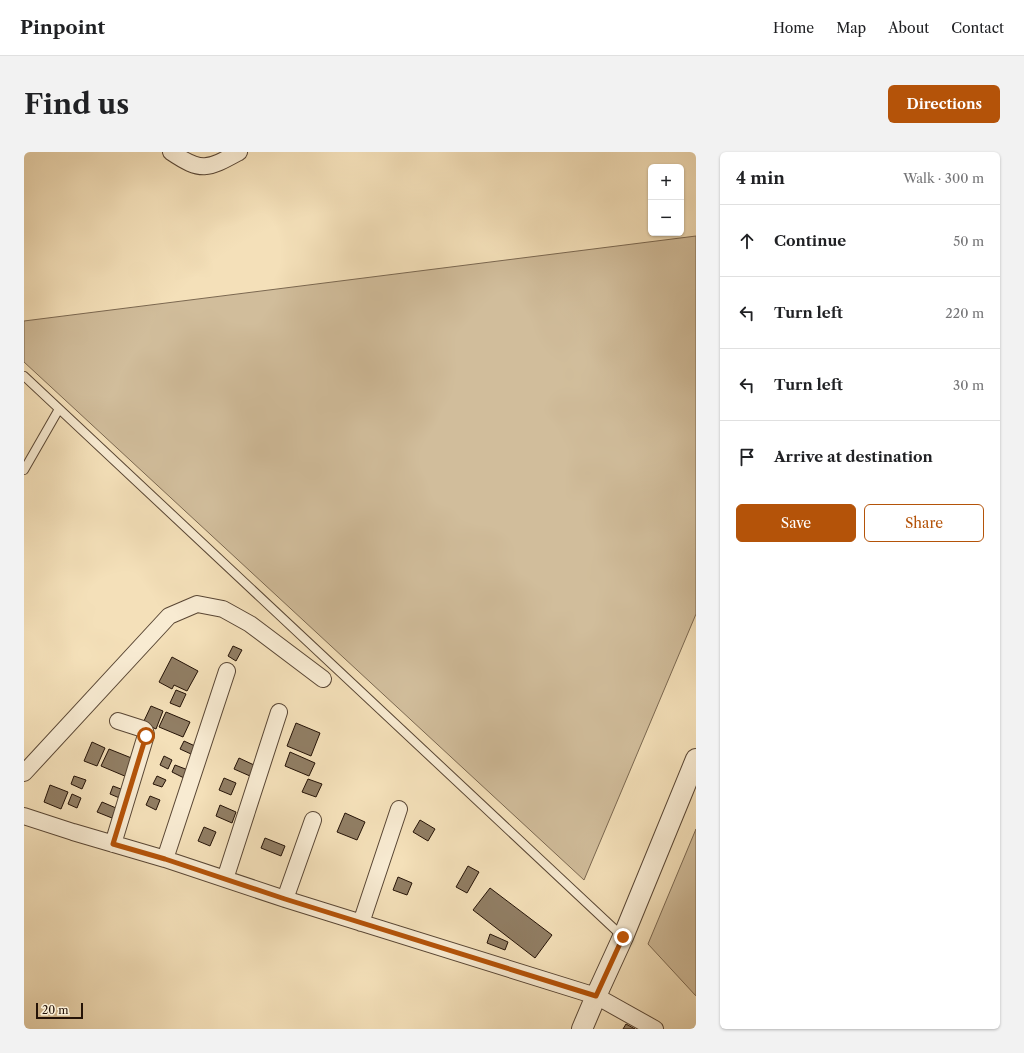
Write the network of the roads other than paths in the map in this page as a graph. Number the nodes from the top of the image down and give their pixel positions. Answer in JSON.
{"nodes":[{"id":1,"x":171,"y":152,"type":"edge"},
{"id":2,"x":239,"y":152,"type":"edge"},
{"id":3,"x":24,"y":376,"type":"edge"},
{"id":4,"x":59,"y":409,"type":"junction"},
{"id":5,"x":24,"y":470,"type":"edge"},
{"id":6,"x":227,"y":671,"type":"dead end"},
{"id":7,"x":323,"y":679,"type":"dead end"},
{"id":8,"x":279,"y":712,"type":"dead end"},
{"id":9,"x":118,"y":721,"type":"dead end"},
{"id":10,"x":696,"y":759,"type":"edge"},
{"id":11,"x":24,"y":773,"type":"edge"},
{"id":12,"x":399,"y":809,"type":"dead end"},
{"id":13,"x":24,"y":816,"type":"edge"},
{"id":14,"x":313,"y":820,"type":"dead end"},
{"id":15,"x":113,"y":844,"type":"junction"},
{"id":16,"x":165,"y":859,"type":"junction"},
{"id":17,"x":225,"y":880,"type":"junction"},
{"id":18,"x":285,"y":899,"type":"junction"},
{"id":19,"x":361,"y":922,"type":"junction"},
{"id":20,"x":623,"y":937,"type":"junction"},
{"id":21,"x":596,"y":996,"type":"junction"},
{"id":22,"x":582,"y":1029,"type":"edge"},
{"id":23,"x":655,"y":1029,"type":"edge"}],
"edges":[{"from":1,"to":2,"type":"street"},
{"from":3,"to":4,"type":"lane"},
{"from":4,"to":5,"type":"lane"},
{"from":4,"to":20,"type":"lane"},
{"from":6,"to":16,"type":"street"},
{"from":7,"to":11,"type":"street"},
{"from":8,"to":17,"type":"street"},
{"from":9,"to":15,"type":"street"},
{"from":10,"to":20,"type":"street"},
{"from":12,"to":19,"type":"street"},
{"from":13,"to":15,"type":"street"},
{"from":14,"to":18,"type":"street"},
{"from":15,"to":16,"type":"street"},
{"from":16,"to":17,"type":"street"},
{"from":17,"to":18,"type":"street"},
{"from":18,"to":19,"type":"street"},
{"from":19,"to":21,"type":"street"},
{"from":20,"to":21,"type":"street"},
{"from":21,"to":22,"type":"street"},
{"from":21,"to":23,"type":"street"}]}
